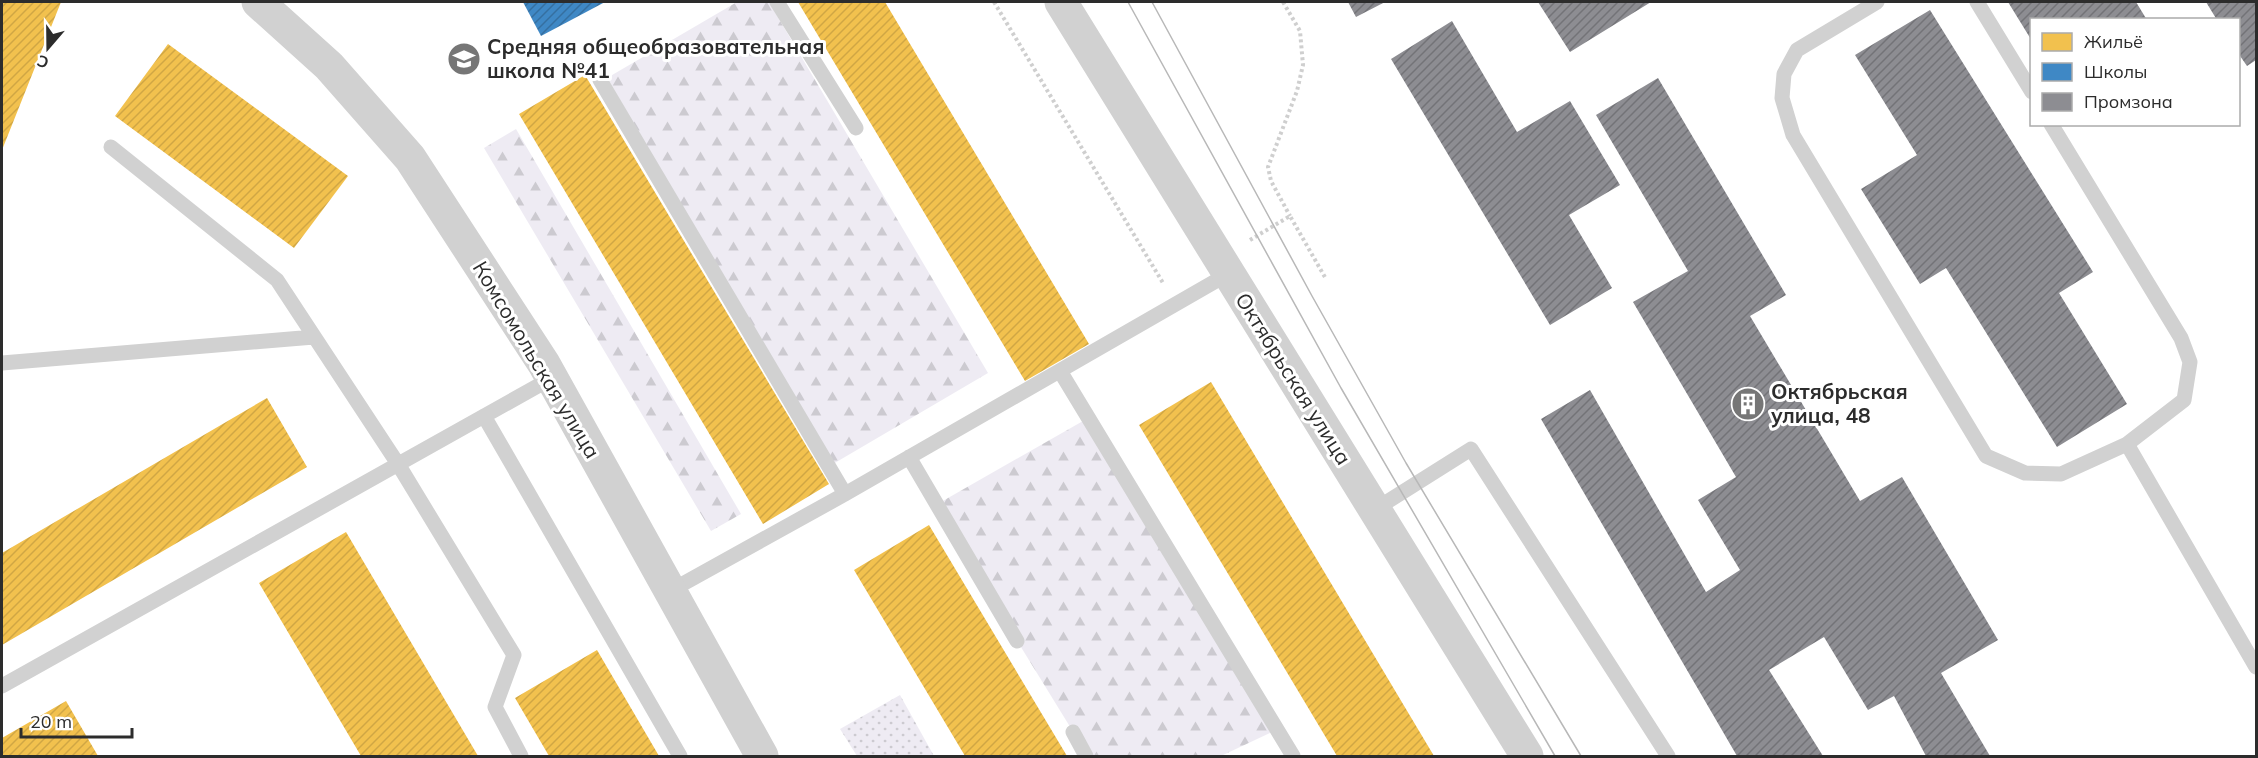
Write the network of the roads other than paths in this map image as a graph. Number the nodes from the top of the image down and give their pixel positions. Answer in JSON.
{"nodes":[{"id":1,"x":258,"y":2,"type":"edge"},
{"id":2,"x":777,"y":2,"type":"edge"},
{"id":3,"x":1061,"y":2,"type":"edge"},
{"id":4,"x":1877,"y":2,"type":"edge"},
{"id":5,"x":1977,"y":2,"type":"edge"},
{"id":6,"x":600,"y":80,"type":"dead end"},
{"id":7,"x":2030,"y":90,"type":"edge"},
{"id":8,"x":2052,"y":126,"type":"edge"},
{"id":9,"x":856,"y":128,"type":"dead end"},
{"id":10,"x":111,"y":147,"type":"dead end"},
{"id":11,"x":1228,"y":274,"type":"junction"},
{"id":12,"x":314,"y":337,"type":"junction"},
{"id":13,"x":2,"y":363,"type":"edge"},
{"id":14,"x":1060,"y":371,"type":"junction"},
{"id":15,"x":552,"y":378,"type":"junction"},
{"id":16,"x":483,"y":416,"type":"junction"},
{"id":17,"x":2127,"y":444,"type":"junction"},
{"id":18,"x":909,"y":457,"type":"junction"},
{"id":19,"x":398,"y":464,"type":"junction"},
{"id":20,"x":845,"y":494,"type":"junction"},
{"id":21,"x":1374,"y":510,"type":"junction"},
{"id":22,"x":670,"y":591,"type":"junction"},
{"id":23,"x":1017,"y":641,"type":"dead end"},
{"id":24,"x":2256,"y":667,"type":"edge"},
{"id":25,"x":2,"y":686,"type":"edge"},
{"id":26,"x":1073,"y":732,"type":"dead end"},
{"id":27,"x":521,"y":756,"type":"edge"},
{"id":28,"x":680,"y":756,"type":"edge"},
{"id":29,"x":762,"y":756,"type":"edge"},
{"id":30,"x":1086,"y":756,"type":"edge"},
{"id":31,"x":1293,"y":756,"type":"edge"},
{"id":32,"x":1527,"y":756,"type":"edge"},
{"id":33,"x":1668,"y":756,"type":"edge"}],
"edges":[{"from":1,"to":15,"type":"street","name":"Комсомольская улица"},
{"from":2,"to":9,"type":"lane"},
{"from":3,"to":11,"type":"street","name":"Октябрьская улица"},
{"from":4,"to":17,"type":"lane"},
{"from":5,"to":7,"type":"lane"},
{"from":6,"to":20,"type":"lane"},
{"from":8,"to":17,"type":"lane"},
{"from":10,"to":12,"type":"lane"},
{"from":11,"to":14,"type":"lane"},
{"from":11,"to":21,"type":"street","name":"Октябрьская улица"},
{"from":12,"to":13,"type":"lane"},
{"from":12,"to":19,"type":"lane"},
{"from":14,"to":18,"type":"lane"},
{"from":14,"to":31,"type":"lane"},
{"from":15,"to":16,"type":"lane"},
{"from":15,"to":22,"type":"street","name":"Комсомольская улица"},
{"from":16,"to":19,"type":"lane"},
{"from":16,"to":28,"type":"lane"},
{"from":17,"to":24,"type":"lane"},
{"from":18,"to":20,"type":"lane"},
{"from":18,"to":23,"type":"lane"},
{"from":19,"to":25,"type":"lane"},
{"from":19,"to":27,"type":"lane"},
{"from":20,"to":22,"type":"lane"},
{"from":21,"to":32,"type":"street","name":"Октябрьская улица"},
{"from":21,"to":33,"type":"lane"},
{"from":22,"to":29,"type":"street","name":"Комсомольская улица"},
{"from":26,"to":30,"type":"lane"}]}
